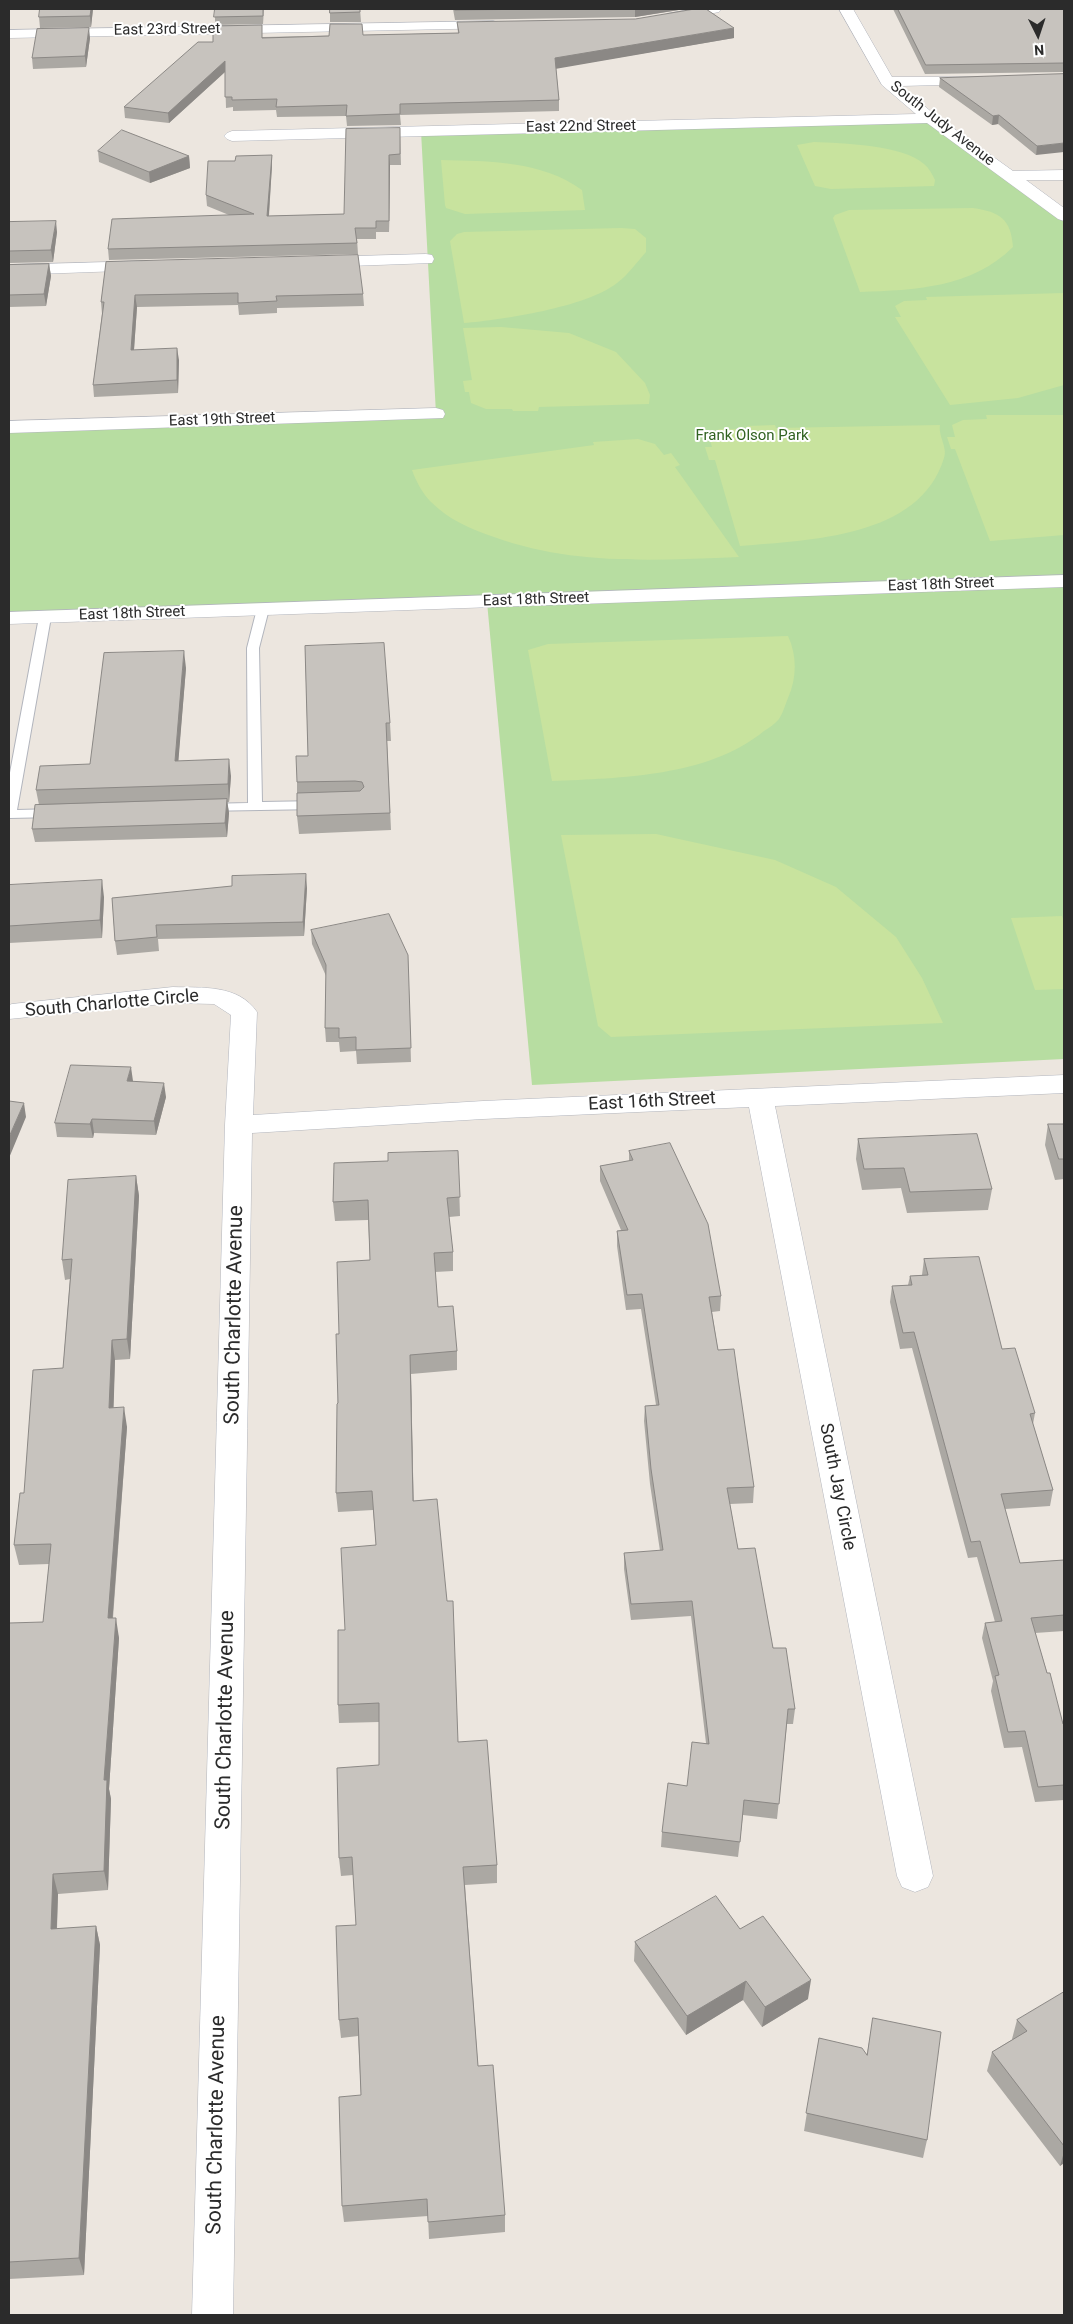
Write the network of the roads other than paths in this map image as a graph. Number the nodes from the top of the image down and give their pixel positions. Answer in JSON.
{"nodes":[{"id":1,"x":714,"y":9,"type":"edge"},
{"id":2,"x":846,"y":9,"type":"edge"},
{"id":3,"x":145,"y":16,"type":"dead end"},
{"id":4,"x":656,"y":21,"type":"edge"},
{"id":5,"x":508,"y":24,"type":"edge"},
{"id":6,"x":143,"y":31,"type":"junction"},
{"id":7,"x":9,"y":34,"type":"edge"},
{"id":8,"x":996,"y":79,"type":"edge"},
{"id":9,"x":887,"y":82,"type":"junction"},
{"id":10,"x":930,"y":118,"type":"junction"},
{"id":11,"x":232,"y":136,"type":"dead end"},
{"id":12,"x":1064,"y":174,"type":"edge"},
{"id":13,"x":1010,"y":176,"type":"junction"},
{"id":14,"x":1064,"y":216,"type":"edge"},
{"id":15,"x":426,"y":259,"type":"dead end"},
{"id":16,"x":307,"y":262,"type":"edge"},
{"id":17,"x":158,"y":266,"type":"edge"},
{"id":18,"x":9,"y":270,"type":"edge"},
{"id":19,"x":436,"y":414,"type":"dead end"},
{"id":20,"x":9,"y":426,"type":"edge"},
{"id":21,"x":1064,"y":581,"type":"edge"},
{"id":22,"x":263,"y":609,"type":"junction"},
{"id":23,"x":45,"y":617,"type":"junction"},
{"id":24,"x":9,"y":618,"type":"edge"},
{"id":25,"x":337,"y":805,"type":"edge"},
{"id":26,"x":255,"y":807,"type":"junction"},
{"id":27,"x":196,"y":809,"type":"edge"},
{"id":28,"x":68,"y":812,"type":"edge"},
{"id":29,"x":9,"y":814,"type":"edge"},
{"id":30,"x":12,"y":1012,"type":"dead end"},
{"id":31,"x":1064,"y":1084,"type":"edge"},
{"id":32,"x":760,"y":1097,"type":"junction"},
{"id":33,"x":239,"y":1125,"type":"junction"},
{"id":34,"x":915,"y":1876,"type":"dead end"},
{"id":35,"x":213,"y":2315,"type":"edge"}],
"edges":[{"from":1,"to":4,"type":"street"},
{"from":2,"to":9,"type":"street","name":"South Judy Avenue"},
{"from":3,"to":6,"type":"street"},
{"from":5,"to":6,"type":"street","name":"East 23rd Street"},
{"from":6,"to":7,"type":"street","name":"East 23rd Street"},
{"from":8,"to":9,"type":"street"},
{"from":9,"to":10,"type":"street","name":"South Judy Avenue"},
{"from":10,"to":11,"type":"street","name":"East 22nd Street"},
{"from":10,"to":13,"type":"street","name":"South Judy Avenue"},
{"from":12,"to":13,"type":"street"},
{"from":13,"to":14,"type":"street","name":"South Judy Avenue"},
{"from":15,"to":16,"type":"street"},
{"from":17,"to":18,"type":"street"},
{"from":19,"to":20,"type":"street","name":"East 19th Street"},
{"from":21,"to":22,"type":"street","name":"East 18th Street"},
{"from":22,"to":23,"type":"street","name":"East 18th Street"},
{"from":22,"to":26,"type":"lane"},
{"from":23,"to":24,"type":"street","name":"East 18th Street"},
{"from":23,"to":29,"type":"lane"},
{"from":25,"to":26,"type":"lane"},
{"from":26,"to":27,"type":"lane"},
{"from":28,"to":29,"type":"lane"},
{"from":30,"to":33,"type":"street","name":"South Charlotte Circle"},
{"from":31,"to":32,"type":"street","name":"East 16th Street"},
{"from":32,"to":33,"type":"street","name":"East 16th Street"},
{"from":32,"to":34,"type":"street","name":"South Jay Circle"},
{"from":33,"to":35,"type":"street","name":"South Charlotte Avenue"}]}
